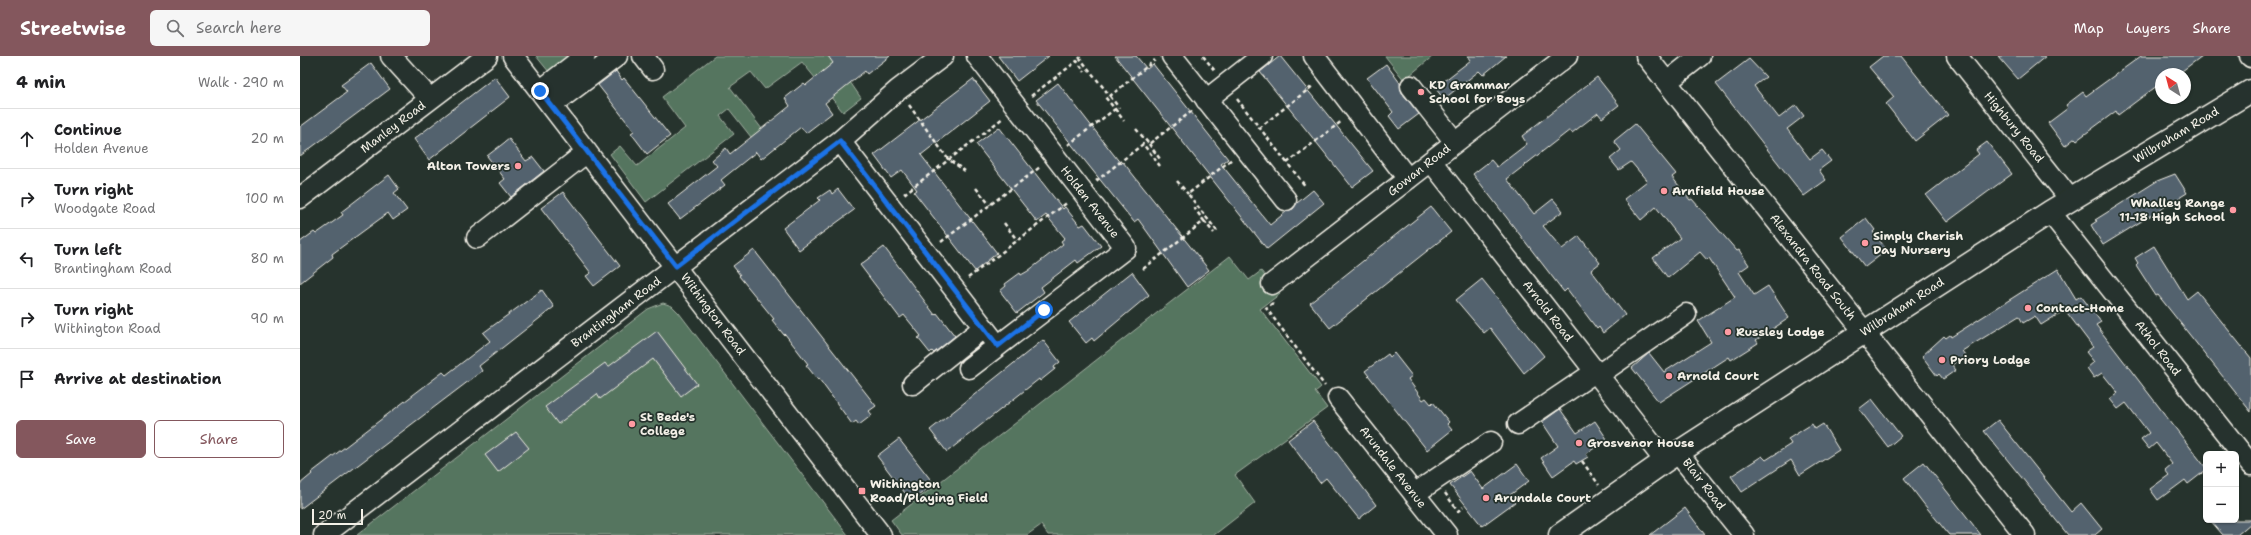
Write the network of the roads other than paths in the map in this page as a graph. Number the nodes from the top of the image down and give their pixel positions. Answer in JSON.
{"nodes":[{"id":1,"x":391,"y":56,"type":"edge"},
{"id":2,"x":487,"y":56,"type":"edge"},
{"id":3,"x":514,"y":56,"type":"edge"},
{"id":4,"x":586,"y":56,"type":"edge"},
{"id":5,"x":617,"y":56,"type":"edge"},
{"id":6,"x":943,"y":56,"type":"edge"},
{"id":7,"x":977,"y":56,"type":"edge"},
{"id":8,"x":1172,"y":56,"type":"edge"},
{"id":9,"x":1262,"y":56,"type":"edge"},
{"id":10,"x":1314,"y":56,"type":"edge"},
{"id":11,"x":1567,"y":56,"type":"edge"},
{"id":12,"x":1646,"y":56,"type":"edge"},
{"id":13,"x":1700,"y":56,"type":"edge"},
{"id":14,"x":1957,"y":56,"type":"edge"},
{"id":15,"x":1667,"y":82,"type":"junction"},
{"id":16,"x":1411,"y":86,"type":"dead end"},
{"id":17,"x":2251,"y":91,"type":"edge"},
{"id":18,"x":546,"y":98,"type":"junction"},
{"id":19,"x":430,"y":99,"type":"junction"},
{"id":20,"x":1206,"y":100,"type":"junction"},
{"id":21,"x":840,"y":141,"type":"junction"},
{"id":22,"x":1455,"y":142,"type":"junction"},
{"id":23,"x":588,"y":152,"type":"junction"},
{"id":24,"x":1431,"y":161,"type":"junction"},
{"id":25,"x":1408,"y":179,"type":"junction"},
{"id":26,"x":300,"y":198,"type":"edge"},
{"id":27,"x":2070,"y":199,"type":"junction"},
{"id":28,"x":1286,"y":200,"type":"dead end"},
{"id":29,"x":2050,"y":212,"type":"junction"},
{"id":30,"x":477,"y":238,"type":"dead end"},
{"id":31,"x":676,"y":266,"type":"junction"},
{"id":32,"x":1274,"y":292,"type":"road end"},
{"id":33,"x":1686,"y":314,"type":"dead end"},
{"id":34,"x":983,"y":328,"type":"junction"},
{"id":35,"x":1864,"y":332,"type":"junction"},
{"id":36,"x":998,"y":346,"type":"junction"},
{"id":37,"x":969,"y":368,"type":"dead end"},
{"id":38,"x":1597,"y":373,"type":"junction"},
{"id":39,"x":913,"y":384,"type":"dead end"},
{"id":40,"x":1338,"y":398,"type":"road end"},
{"id":41,"x":1518,"y":424,"type":"dead end"},
{"id":42,"x":1491,"y":442,"type":"dead end"},
{"id":43,"x":1672,"y":457,"type":"junction"},
{"id":44,"x":2251,"y":465,"type":"edge"},
{"id":45,"x":1414,"y":494,"type":"junction"},
{"id":46,"x":324,"y":535,"type":"edge"},
{"id":47,"x":881,"y":535,"type":"edge"},
{"id":48,"x":1446,"y":535,"type":"edge"},
{"id":49,"x":1560,"y":535,"type":"edge"},
{"id":50,"x":1744,"y":535,"type":"edge"},
{"id":51,"x":2025,"y":535,"type":"edge"}],
"edges":[{"from":1,"to":19,"type":"street"},
{"from":2,"to":19,"type":"street","name":"Manley Road"},
{"from":3,"to":18,"type":"street","name":"Withington Road"},
{"from":4,"to":18,"type":"street"},
{"from":5,"to":18,"type":"street"},
{"from":6,"to":21,"type":"street","name":"Brantingham Road"},
{"from":7,"to":36,"type":"street","name":"Holden Avenue"},
{"from":8,"to":20,"type":"street"},
{"from":9,"to":20,"type":"street"},
{"from":10,"to":25,"type":"street"},
{"from":11,"to":22,"type":"street","name":"Gowan Road"},
{"from":12,"to":15,"type":"street","name":"Alexandra Road South"},
{"from":13,"to":15,"type":"street"},
{"from":14,"to":27,"type":"street","name":"Highbury Road"},
{"from":15,"to":35,"type":"street","name":"Alexandra Road South"},
{"from":16,"to":22,"type":"street"},
{"from":17,"to":27,"type":"highway","name":"Wilbraham Road"},
{"from":18,"to":23,"type":"street","name":"Withington Road"},
{"from":19,"to":26,"type":"street","name":"Manley Road"},
{"from":20,"to":28,"type":"street"},
{"from":21,"to":31,"type":"street","name":"Brantingham Road"},
{"from":21,"to":34,"type":"street"},
{"from":22,"to":24,"type":"street","name":"Gowan Road"},
{"from":23,"to":30,"type":"street"},
{"from":23,"to":31,"type":"street","name":"Withington Road"},
{"from":24,"to":25,"type":"street","name":"Gowan Road"},
{"from":24,"to":38,"type":"street","name":"Arnold Road"},
{"from":25,"to":32,"type":"street","name":"Gowan Road"},
{"from":27,"to":29,"type":"highway","name":"Wilbraham Road"},
{"from":29,"to":35,"type":"highway","name":"Wilbraham Road"},
{"from":29,"to":44,"type":"street","name":"Athol Road"},
{"from":31,"to":46,"type":"street","name":"Brantingham Road"},
{"from":31,"to":47,"type":"street","name":"Withington Road"},
{"from":33,"to":38,"type":"street"},
{"from":34,"to":36,"type":"street"},
{"from":34,"to":39,"type":"street"},
{"from":35,"to":43,"type":"highway","name":"Wilbraham Road"},
{"from":35,"to":51,"type":"street","name":"Alexandra Road South"},
{"from":36,"to":37,"type":"street","name":"Holden Avenue"},
{"from":38,"to":41,"type":"street"},
{"from":38,"to":43,"type":"street","name":"Arnold Road"},
{"from":40,"to":45,"type":"street","name":"Arundale Avenue"},
{"from":42,"to":45,"type":"street"},
{"from":43,"to":49,"type":"highway","name":"Wilbraham Road"},
{"from":43,"to":50,"type":"street","name":"Blair Road"},
{"from":45,"to":48,"type":"street","name":"Arundale Avenue"}]}
